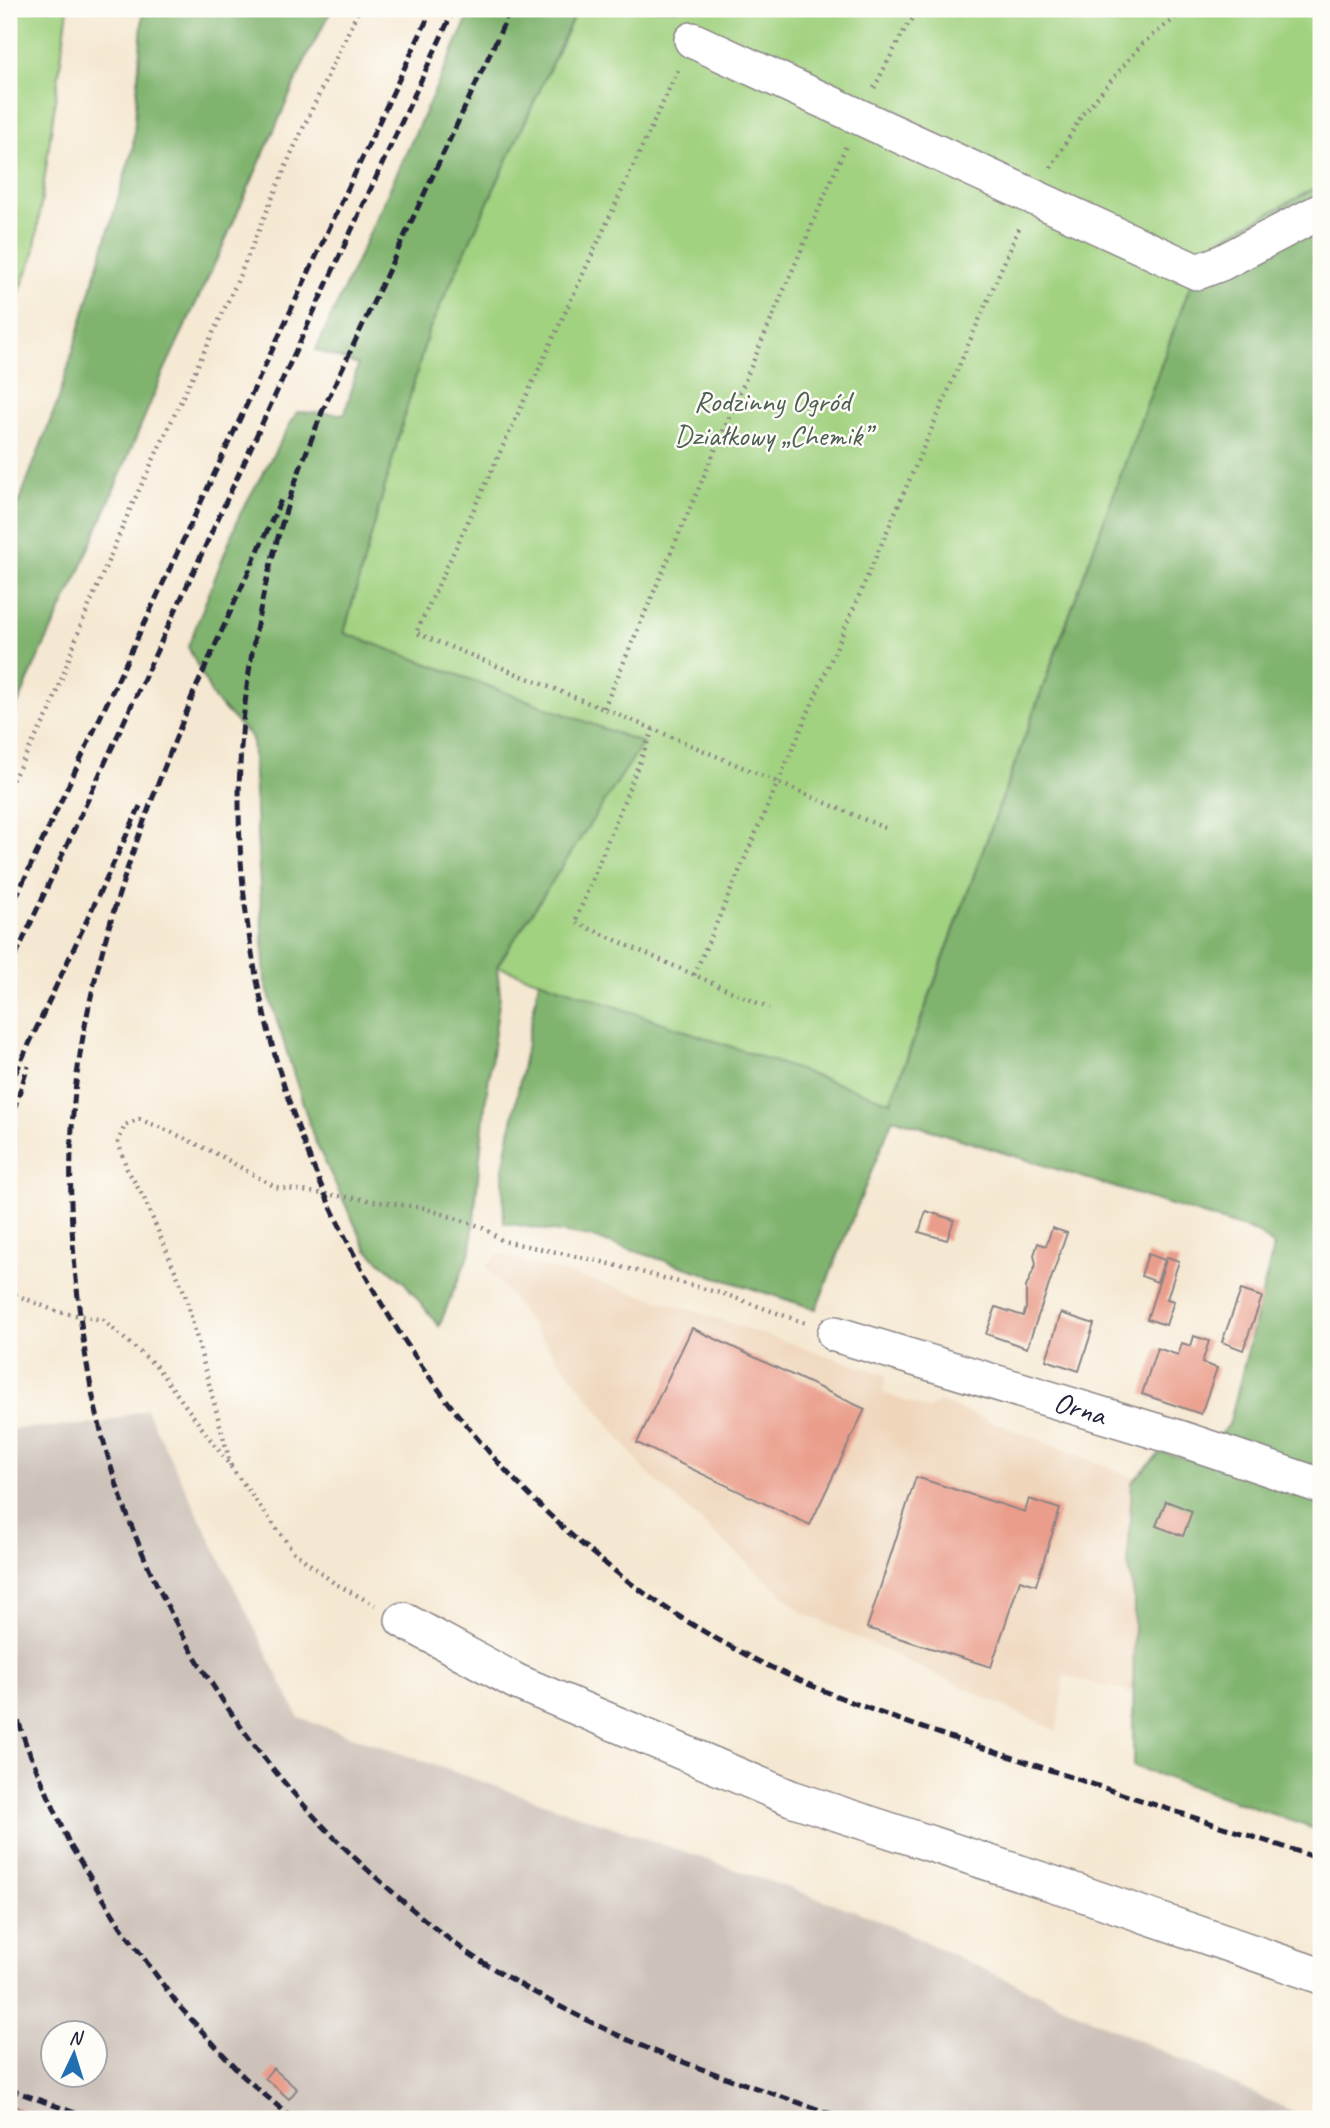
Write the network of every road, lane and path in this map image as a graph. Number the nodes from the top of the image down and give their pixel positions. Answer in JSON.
{"nodes":[{"id":1,"x":359,"y":9,"type":"edge"},
{"id":2,"x":921,"y":9,"type":"edge"},
{"id":3,"x":1186,"y":9,"type":"edge"},
{"id":4,"x":692,"y":40,"type":"joint"},
{"id":5,"x":859,"y":116,"type":"junction"},
{"id":6,"x":1033,"y":197,"type":"junction"},
{"id":7,"x":1321,"y":211,"type":"edge"},
{"id":8,"x":604,"y":708,"type":"junction"},
{"id":9,"x":653,"y":729,"type":"junction"},
{"id":10,"x":777,"y":781,"type":"junction"},
{"id":11,"x":9,"y":786,"type":"edge"},
{"id":12,"x":887,"y":829,"type":"dead end"},
{"id":13,"x":694,"y":975,"type":"junction"},
{"id":14,"x":769,"y":1008,"type":"dead end"},
{"id":15,"x":9,"y":1292,"type":"edge"},
{"id":16,"x":835,"y":1334,"type":"joint"},
{"id":17,"x":231,"y":1466,"type":"junction"},
{"id":18,"x":1321,"y":1486,"type":"edge"},
{"id":19,"x":403,"y":1620,"type":"joint"},
{"id":20,"x":1321,"y":1976,"type":"edge"}],
"edges":[{"from":1,"to":11,"type":"path"},
{"from":2,"to":5,"type":"path"},
{"from":3,"to":6,"type":"path"},
{"from":4,"to":5,"type":"street"},
{"from":4,"to":8,"type":"path"},
{"from":5,"to":6,"type":"street"},
{"from":5,"to":8,"type":"path"},
{"from":6,"to":7,"type":"street"},
{"from":6,"to":10,"type":"path"},
{"from":8,"to":9,"type":"path"},
{"from":9,"to":10,"type":"path"},
{"from":9,"to":13,"type":"path"},
{"from":10,"to":12,"type":"path"},
{"from":10,"to":13,"type":"path"},
{"from":13,"to":14,"type":"path"},
{"from":15,"to":17,"type":"path"},
{"from":16,"to":17,"type":"path"},
{"from":16,"to":18,"type":"street","name":"Orna"},
{"from":17,"to":19,"type":"path"},
{"from":19,"to":20,"type":"street"}]}
